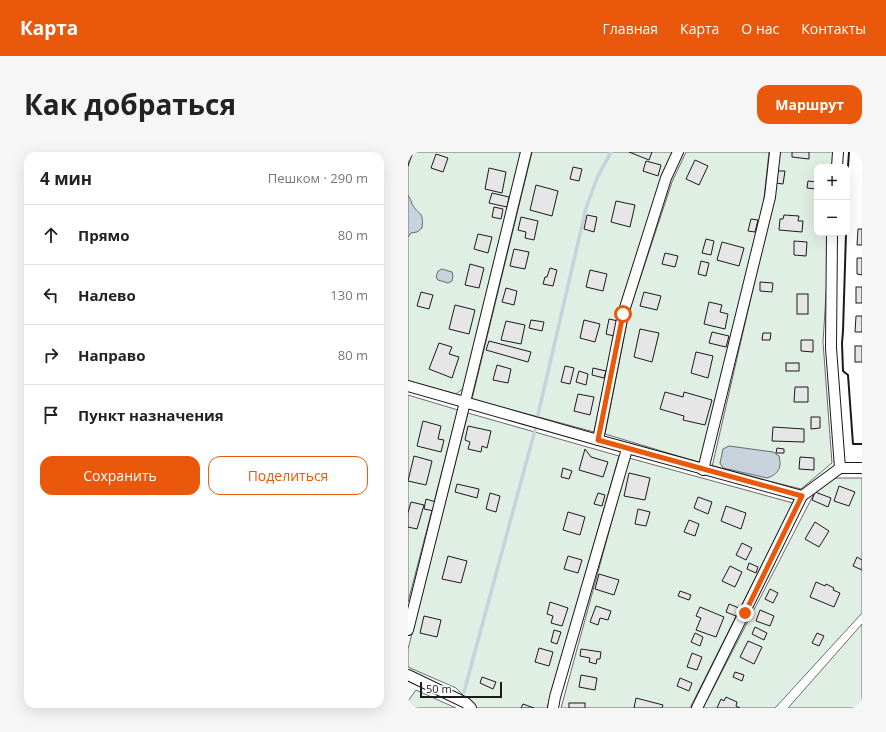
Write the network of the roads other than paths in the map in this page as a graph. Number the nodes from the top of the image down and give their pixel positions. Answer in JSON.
{"nodes":[{"id":1,"x":526,"y":152,"type":"edge"},
{"id":2,"x":678,"y":152,"type":"edge"},
{"id":3,"x":775,"y":152,"type":"edge"},
{"id":4,"x":838,"y":152,"type":"edge"},
{"id":5,"x":837,"y":164,"type":"edge"},
{"id":6,"x":832,"y":236,"type":"edge"},
{"id":7,"x":408,"y":386,"type":"edge"},
{"id":8,"x":466,"y":402,"type":"junction"},
{"id":9,"x":598,"y":440,"type":"junction"},
{"id":10,"x":627,"y":449,"type":"junction"},
{"id":11,"x":840,"y":468,"type":"junction"},
{"id":12,"x":862,"y":468,"type":"edge"},
{"id":13,"x":703,"y":470,"type":"junction"},
{"id":14,"x":802,"y":496,"type":"junction"},
{"id":15,"x":408,"y":630,"type":"edge"},
{"id":16,"x":408,"y":675,"type":"edge"},
{"id":17,"x":471,"y":708,"type":"edge"},
{"id":18,"x":553,"y":708,"type":"edge"},
{"id":19,"x":697,"y":708,"type":"edge"}],
"edges":[{"from":1,"to":8,"type":"street"},
{"from":2,"to":9,"type":"street"},
{"from":3,"to":13,"type":"street"},
{"from":4,"to":5,"type":"street"},
{"from":6,"to":11,"type":"street"},
{"from":7,"to":8,"type":"street"},
{"from":8,"to":9,"type":"street"},
{"from":8,"to":15,"type":"street"},
{"from":9,"to":10,"type":"street"},
{"from":10,"to":13,"type":"street"},
{"from":10,"to":18,"type":"street"},
{"from":11,"to":12,"type":"street"},
{"from":11,"to":14,"type":"street"},
{"from":13,"to":14,"type":"street"},
{"from":14,"to":19,"type":"street"},
{"from":16,"to":17,"type":"street"}]}
